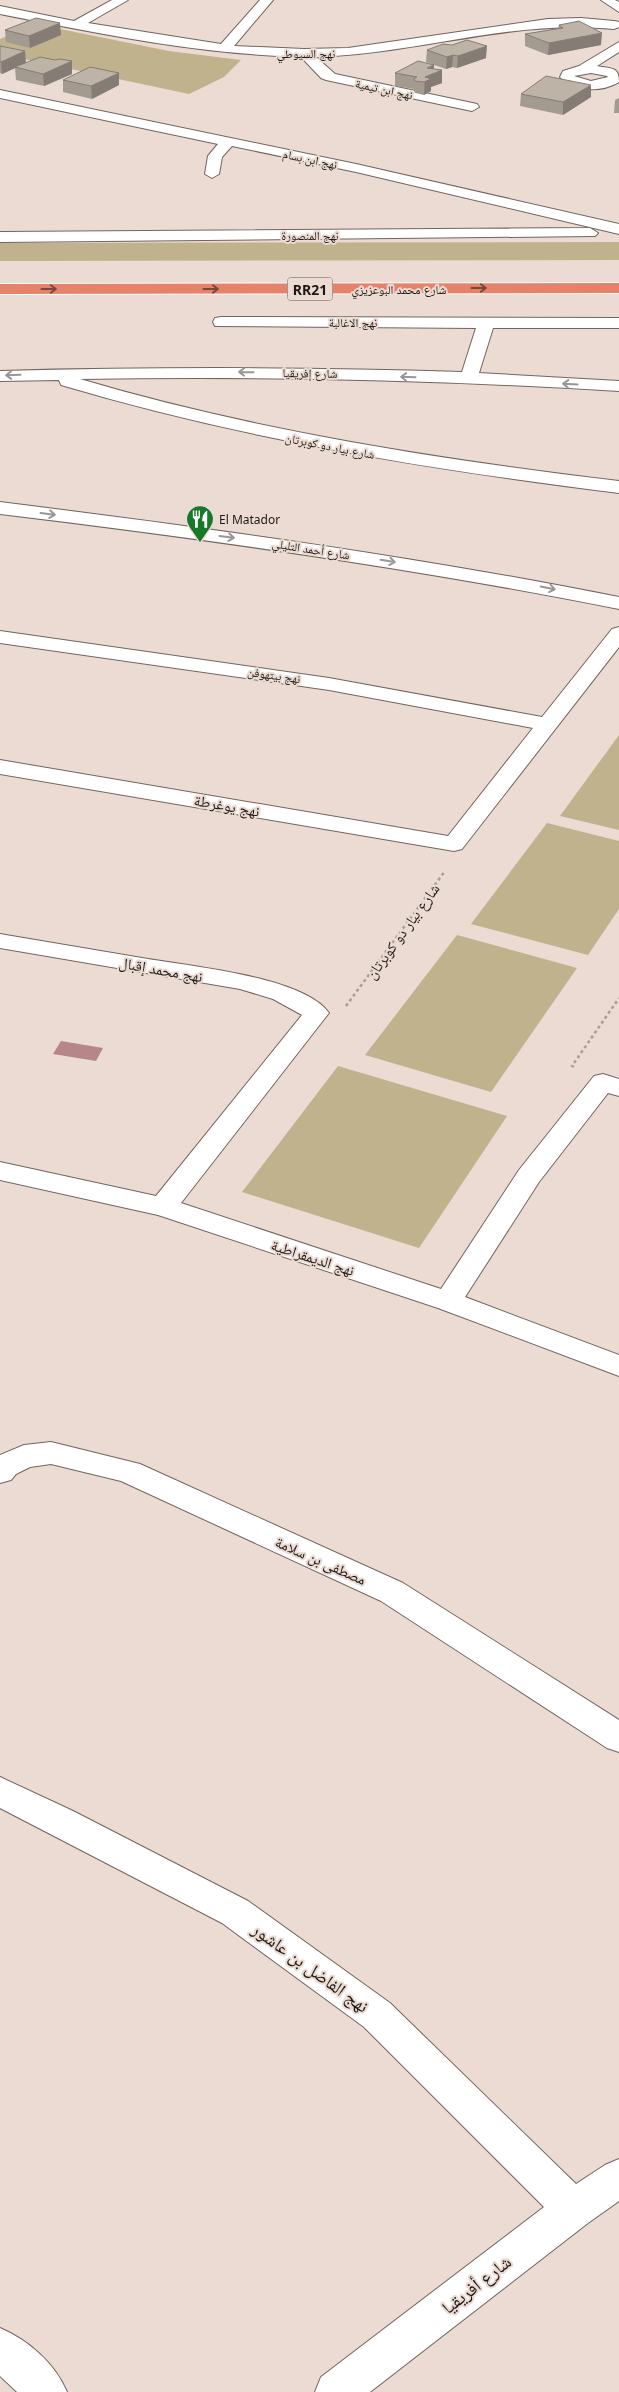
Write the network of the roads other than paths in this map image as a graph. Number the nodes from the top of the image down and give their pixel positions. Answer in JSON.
{"nodes":[{"id":1,"x":122,"y":0,"type":"edge"},
{"id":2,"x":267,"y":0,"type":"edge"},
{"id":3,"x":607,"y":0,"type":"edge"},
{"id":4,"x":619,"y":8,"type":"edge"},
{"id":5,"x":0,"y":10,"type":"edge"},
{"id":6,"x":75,"y":24,"type":"junction"},
{"id":7,"x":617,"y":24,"type":"edge"},
{"id":8,"x":619,"y":46,"type":"edge"},
{"id":9,"x":224,"y":49,"type":"junction"},
{"id":10,"x":305,"y":54,"type":"junction"},
{"id":11,"x":583,"y":69,"type":"dead end"},
{"id":12,"x":2,"y":96,"type":"edge"},
{"id":13,"x":472,"y":107,"type":"dead end"},
{"id":14,"x":228,"y":142,"type":"junction"},
{"id":15,"x":212,"y":174,"type":"dead end"},
{"id":16,"x":619,"y":229,"type":"edge"},
{"id":17,"x":619,"y":233,"type":"edge"},
{"id":18,"x":0,"y":237,"type":"edge"},
{"id":19,"x":619,"y":288,"type":"edge"},
{"id":20,"x":0,"y":289,"type":"edge"},
{"id":21,"x":221,"y":322,"type":"dead end"},
{"id":22,"x":486,"y":323,"type":"junction"},
{"id":23,"x":619,"y":323,"type":"edge"},
{"id":24,"x":47,"y":374,"type":"junction"},
{"id":25,"x":0,"y":376,"type":"edge"},
{"id":26,"x":468,"y":379,"type":"junction"},
{"id":27,"x":619,"y":386,"type":"edge"},
{"id":28,"x":619,"y":487,"type":"edge"},
{"id":29,"x":0,"y":508,"type":"edge"},
{"id":30,"x":619,"y":603,"type":"edge"},
{"id":31,"x":619,"y":633,"type":"edge"},
{"id":32,"x":0,"y":638,"type":"edge"},
{"id":33,"x":546,"y":724,"type":"junction"},
{"id":34,"x":0,"y":767,"type":"edge"},
{"id":35,"x":0,"y":941,"type":"edge"},
{"id":36,"x":611,"y":1085,"type":"edge"},
{"id":37,"x":0,"y":1171,"type":"edge"},
{"id":38,"x":163,"y":1207,"type":"junction"},
{"id":39,"x":448,"y":1301,"type":"junction"},
{"id":40,"x":619,"y":1366,"type":"edge"},
{"id":41,"x":0,"y":1472,"type":"edge"},
{"id":42,"x":619,"y":1738,"type":"edge"},
{"id":43,"x":0,"y":1792,"type":"edge"},
{"id":44,"x":619,"y":2178,"type":"edge"},
{"id":45,"x":574,"y":2209,"type":"junction"},
{"id":46,"x":0,"y":2349,"type":"edge"},
{"id":47,"x":46,"y":2392,"type":"edge"},
{"id":48,"x":336,"y":2392,"type":"edge"}],
"edges":[{"from":1,"to":6,"type":"street"},
{"from":2,"to":9,"type":"street"},
{"from":3,"to":4,"type":"street"},
{"from":5,"to":6,"type":"street","name":"نهج السيوطي"},
{"from":6,"to":9,"type":"street","name":"نهج السيوطي"},
{"from":7,"to":10,"type":"street","name":"نهج السيوطي"},
{"from":8,"to":11,"type":"street"},
{"from":9,"to":10,"type":"street","name":"نهج السيوطي"},
{"from":10,"to":13,"type":"street","name":"نهج ابن تيمية"},
{"from":12,"to":14,"type":"street","name":"نهج ابن بسام"},
{"from":14,"to":15,"type":"street"},
{"from":14,"to":16,"type":"street","name":"نهج ابن بسام"},
{"from":17,"to":18,"type":"street","name":"نهج المنصورة"},
{"from":20,"to":19,"type":"highway","name":"شارع محمد البوعزيزي","number":"RR21","one_way":true},
{"from":21,"to":22,"type":"street","name":"نهج الاغالبة"},
{"from":22,"to":23,"type":"street","name":"نهج الاغالبة"},
{"from":22,"to":26,"type":"street"},
{"from":24,"to":25,"type":"street","name":"شارع إفريقيا","one_way":true},
{"from":26,"to":24,"type":"street","name":"شارع إفريقيا","one_way":true},
{"from":24,"to":28,"type":"street","name":"شارع بيار دو كوبرتان"},
{"from":27,"to":26,"type":"street","name":"شارع إفريقيا","one_way":true},
{"from":29,"to":30,"type":"street","name":"شارع أحمد التليلي","one_way":true},
{"from":31,"to":33,"type":"street"},
{"from":32,"to":33,"type":"street","name":"نهج بيتهوفن"},
{"from":33,"to":34,"type":"street","name":"نهج يوغرطة"},
{"from":35,"to":38,"type":"street","name":"نهج محمد إقبال"},
{"from":36,"to":39,"type":"street"},
{"from":37,"to":38,"type":"street","name":"نهج الديمقراطية"},
{"from":38,"to":39,"type":"street","name":"نهج الديمقراطية"},
{"from":39,"to":40,"type":"street","name":"نهج الديمقراطية"},
{"from":41,"to":42,"type":"street","name":"مصطفى بن سلامة"},
{"from":43,"to":45,"type":"street","name":"نهج الفاضل بن عاشور"},
{"from":44,"to":45,"type":"street","name":"شارع أفريقيا"},
{"from":45,"to":48,"type":"street","name":"شارع أفريقيا"},
{"from":46,"to":47,"type":"street"}]}
